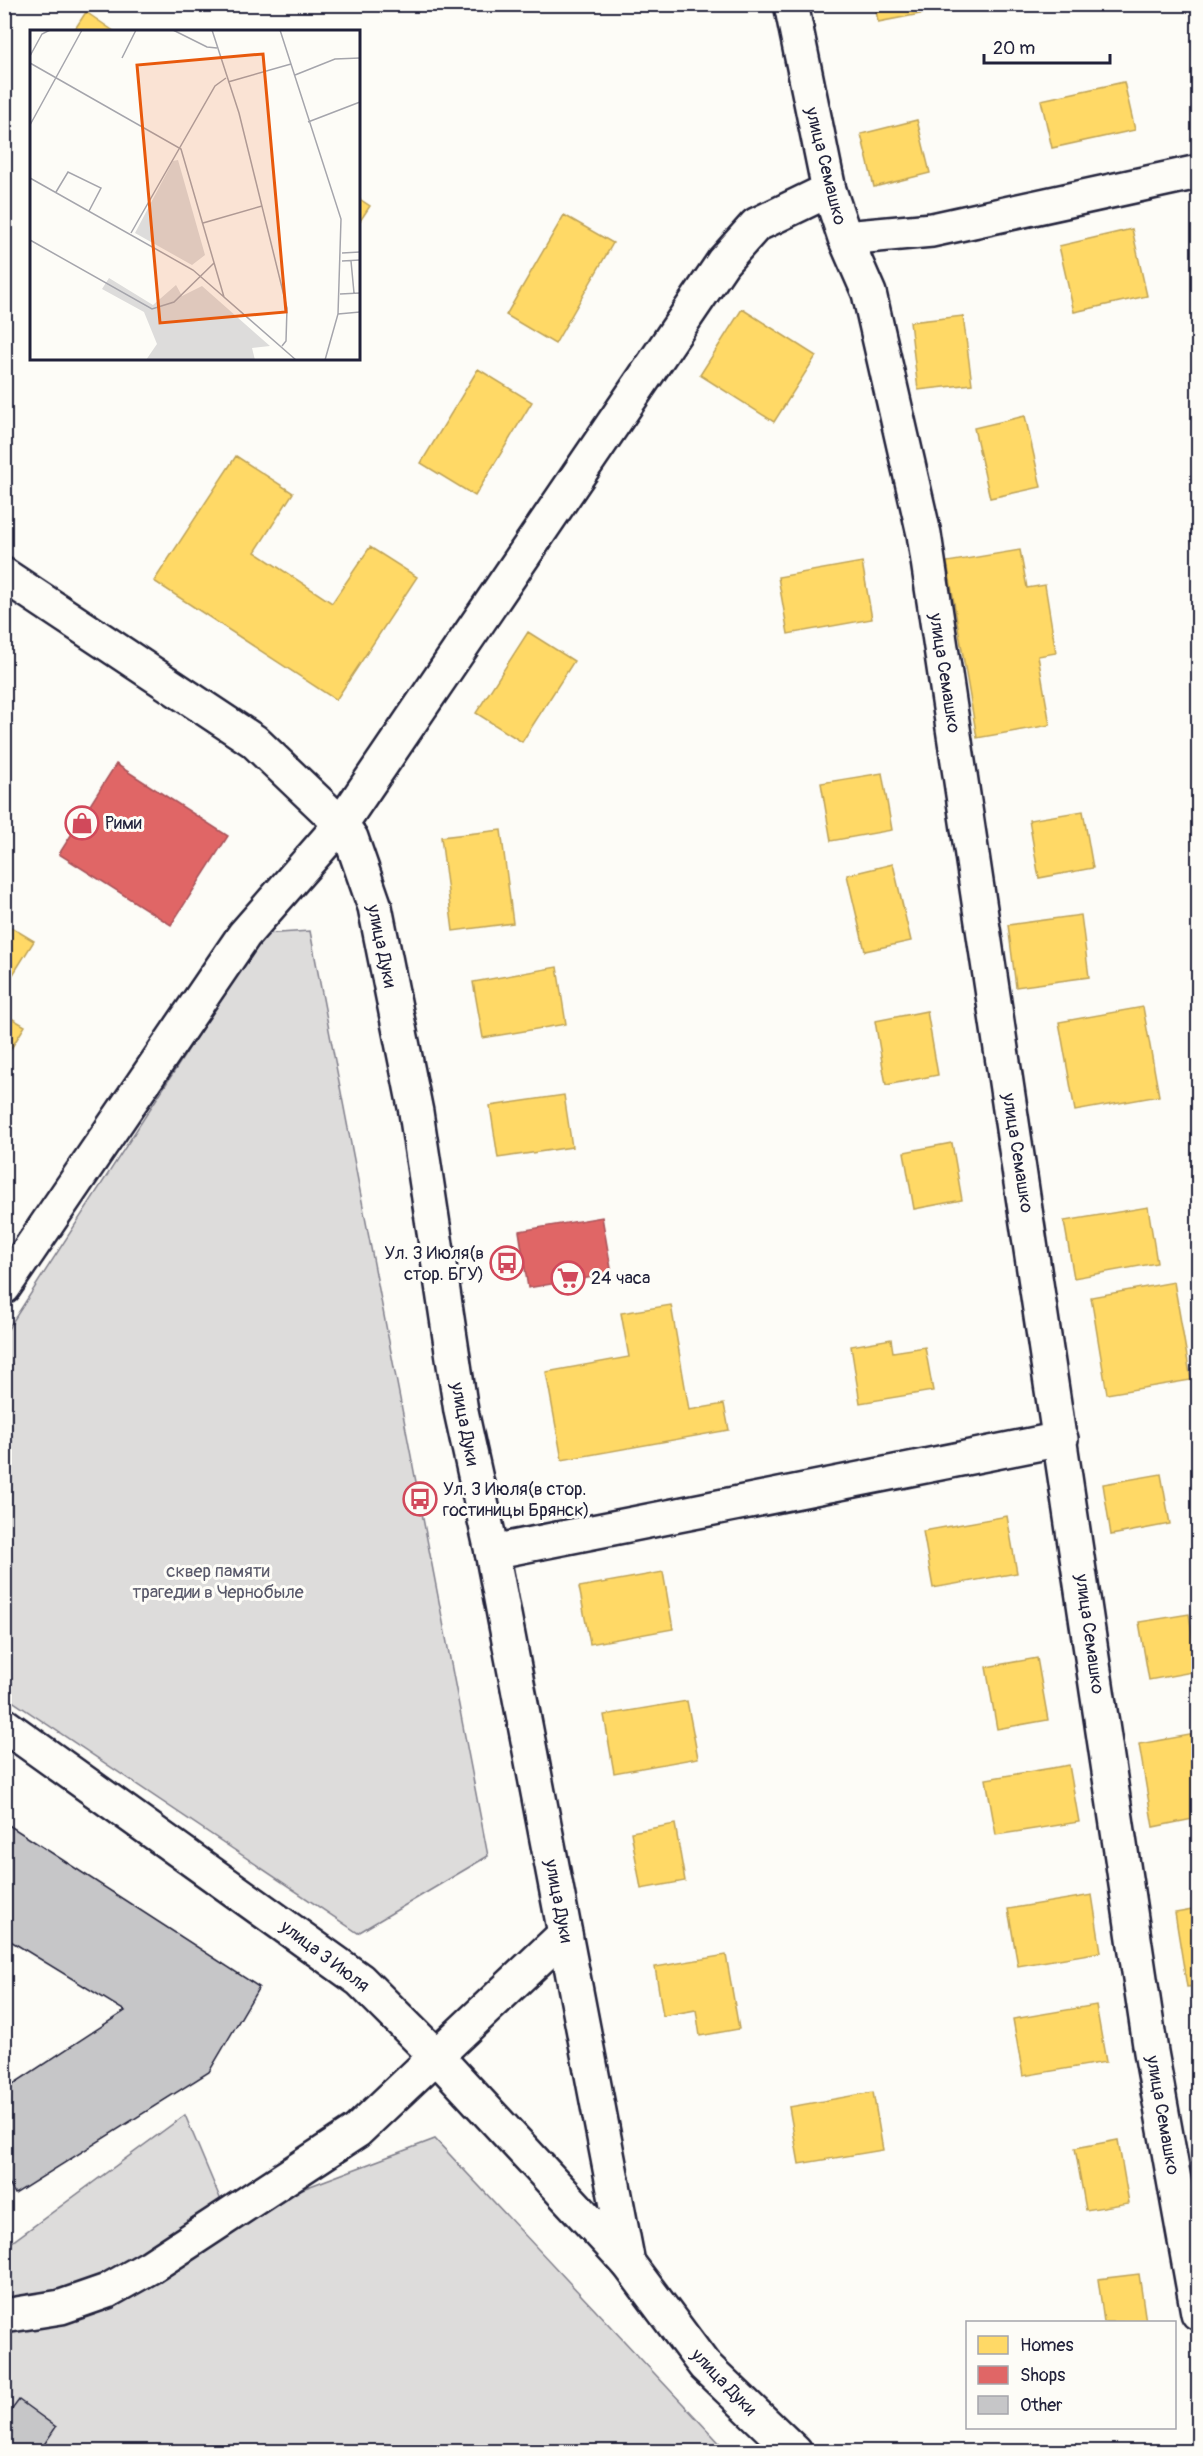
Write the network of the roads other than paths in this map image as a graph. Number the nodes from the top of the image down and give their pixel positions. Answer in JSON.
{"nodes":[{"id":1,"x":791,"y":4,"type":"edge"},
{"id":2,"x":1198,"y":172,"type":"edge"},
{"id":3,"x":829,"y":190,"type":"junction"},
{"id":4,"x":845,"y":238,"type":"junction"},
{"id":5,"x":4,"y":575,"type":"edge"},
{"id":6,"x":341,"y":824,"type":"junction"},
{"id":7,"x":4,"y":1287,"type":"edge"},
{"id":8,"x":1061,"y":1439,"type":"junction"},
{"id":9,"x":492,"y":1552,"type":"junction"},
{"id":10,"x":4,"y":1725,"type":"edge"},
{"id":11,"x":565,"y":1934,"type":"junction"},
{"id":12,"x":437,"y":2057,"type":"junction"},
{"id":13,"x":628,"y":2263,"type":"junction"},
{"id":14,"x":1198,"y":2313,"type":"edge"},
{"id":15,"x":4,"y":2316,"type":"edge"},
{"id":16,"x":795,"y":2451,"type":"edge"}],
"edges":[{"from":1,"to":3,"type":"street","name":"улица Семашко"},
{"from":2,"to":4,"type":"street"},
{"from":3,"to":4,"type":"street","name":"улица Семашко"},
{"from":3,"to":6,"type":"street"},
{"from":4,"to":8,"type":"street","name":"улица Семашко"},
{"from":5,"to":6,"type":"street","name":"улица Дуки"},
{"from":6,"to":7,"type":"street"},
{"from":6,"to":9,"type":"street","name":"улица Дуки"},
{"from":8,"to":9,"type":"street"},
{"from":8,"to":14,"type":"street","name":"улица Семашко"},
{"from":9,"to":11,"type":"street","name":"улица Дуки"},
{"from":10,"to":12,"type":"street","name":"улица 3 Июля"},
{"from":11,"to":12,"type":"street"},
{"from":11,"to":13,"type":"street","name":"улица Дуки"},
{"from":12,"to":13,"type":"street","name":"улица 3 Июля"},
{"from":12,"to":15,"type":"street"},
{"from":13,"to":16,"type":"street","name":"улица Дуки"}]}
